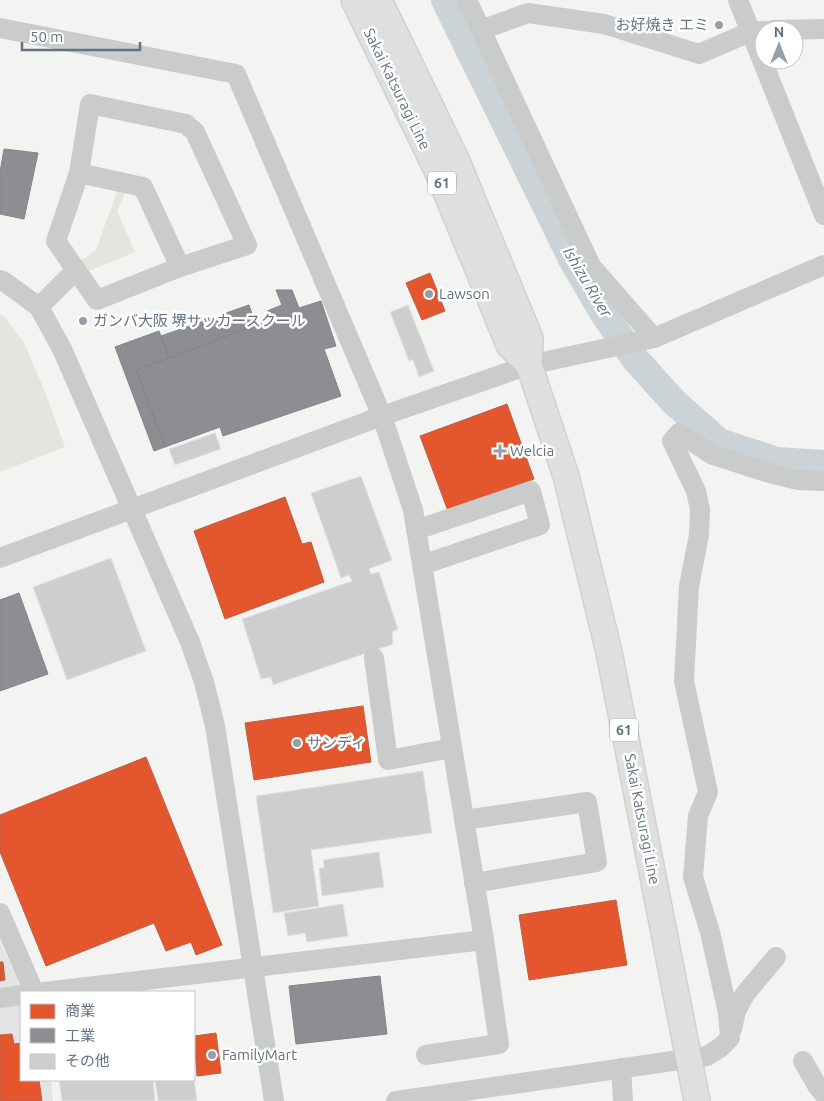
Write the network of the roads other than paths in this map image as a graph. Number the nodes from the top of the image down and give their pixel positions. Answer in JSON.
{"nodes":[{"id":1,"x":354,"y":0,"type":"edge"},
{"id":2,"x":379,"y":0,"type":"edge"},
{"id":3,"x":467,"y":0,"type":"edge"},
{"id":4,"x":738,"y":0,"type":"edge"},
{"id":5,"x":754,"y":27,"type":"edge"},
{"id":6,"x":0,"y":28,"type":"edge"},
{"id":7,"x":804,"y":29,"type":"edge"},
{"id":8,"x":824,"y":29,"type":"edge"},
{"id":9,"x":481,"y":30,"type":"junction"},
{"id":10,"x":754,"y":33,"type":"edge"},
{"id":11,"x":771,"y":70,"type":"edge"},
{"id":12,"x":79,"y":173,"type":"junction"},
{"id":13,"x":823,"y":209,"type":"edge"},
{"id":14,"x":824,"y":265,"type":"edge"},
{"id":15,"x":180,"y":267,"type":"junction"},
{"id":16,"x":76,"y":270,"type":"junction"},
{"id":17,"x":0,"y":280,"type":"edge"},
{"id":18,"x":39,"y":307,"type":"junction"},
{"id":19,"x":648,"y":339,"type":"junction"},
{"id":20,"x":530,"y":365,"type":"junction"},
{"id":21,"x":382,"y":416,"type":"junction"},
{"id":22,"x":824,"y":481,"type":"edge"},
{"id":23,"x":133,"y":509,"type":"junction"},
{"id":24,"x":416,"y":530,"type":"junction"},
{"id":25,"x":0,"y":558,"type":"edge"},
{"id":26,"x":422,"y":565,"type":"junction"},
{"id":27,"x":374,"y":658,"type":"dead end"},
{"id":28,"x":452,"y":748,"type":"junction"},
{"id":29,"x":464,"y":820,"type":"junction"},
{"id":30,"x":474,"y":883,"type":"junction"},
{"id":31,"x":0,"y":914,"type":"edge"},
{"id":32,"x":484,"y":940,"type":"junction"},
{"id":33,"x":776,"y":957,"type":"dead end"},
{"id":34,"x":252,"y":967,"type":"junction"},
{"id":35,"x":34,"y":991,"type":"edge"},
{"id":36,"x":52,"y":991,"type":"edge"},
{"id":37,"x":20,"y":995,"type":"edge"},
{"id":38,"x":0,"y":998,"type":"edge"},
{"id":39,"x":730,"y":1038,"type":"junction"},
{"id":40,"x":426,"y":1055,"type":"dead end"},
{"id":41,"x":690,"y":1059,"type":"junction"},
{"id":42,"x":803,"y":1061,"type":"dead end"},
{"id":43,"x":621,"y":1068,"type":"junction"},
{"id":44,"x":824,"y":1094,"type":"edge"},
{"id":45,"x":274,"y":1101,"type":"edge"},
{"id":46,"x":396,"y":1101,"type":"edge"},
{"id":47,"x":623,"y":1101,"type":"edge"},
{"id":48,"x":697,"y":1101,"type":"edge"}],
"edges":[{"from":1,"to":20,"type":"main road","name":"Sakai Katsuragi Line","number":"61"},
{"from":2,"to":20,"type":"main road","name":"Sakai Katsuragi Line","number":"61"},
{"from":3,"to":9,"type":"street"},
{"from":4,"to":5,"type":"street"},
{"from":6,"to":21,"type":"street"},
{"from":7,"to":8,"type":"street"},
{"from":9,"to":10,"type":"street"},
{"from":9,"to":19,"type":"street"},
{"from":11,"to":13,"type":"street"},
{"from":12,"to":15,"type":"street"},
{"from":12,"to":15,"type":"street"},
{"from":12,"to":16,"type":"street"},
{"from":14,"to":19,"type":"street"},
{"from":15,"to":16,"type":"street"},
{"from":16,"to":18,"type":"street"},
{"from":17,"to":18,"type":"street"},
{"from":18,"to":23,"type":"street"},
{"from":19,"to":20,"type":"street"},
{"from":20,"to":21,"type":"street"},
{"from":20,"to":41,"type":"main road","name":"Sakai Katsuragi Line","number":"61"},
{"from":21,"to":23,"type":"street"},
{"from":21,"to":24,"type":"street"},
{"from":22,"to":39,"type":"street"},
{"from":23,"to":25,"type":"street"},
{"from":23,"to":34,"type":"street"},
{"from":24,"to":26,"type":"street"},
{"from":24,"to":26,"type":"street"},
{"from":26,"to":28,"type":"street"},
{"from":27,"to":28,"type":"street"},
{"from":28,"to":29,"type":"street"},
{"from":29,"to":30,"type":"street"},
{"from":29,"to":30,"type":"street"},
{"from":30,"to":32,"type":"street"},
{"from":31,"to":35,"type":"street"},
{"from":32,"to":34,"type":"street"},
{"from":32,"to":40,"type":"street"},
{"from":33,"to":39,"type":"street"},
{"from":34,"to":36,"type":"street"},
{"from":34,"to":45,"type":"street"},
{"from":37,"to":38,"type":"street"},
{"from":39,"to":41,"type":"street"},
{"from":41,"to":43,"type":"street"},
{"from":41,"to":48,"type":"main road","name":"Sakai Katsuragi Line","number":"61"},
{"from":42,"to":44,"type":"street"},
{"from":43,"to":46,"type":"street"},
{"from":43,"to":47,"type":"street"}]}
